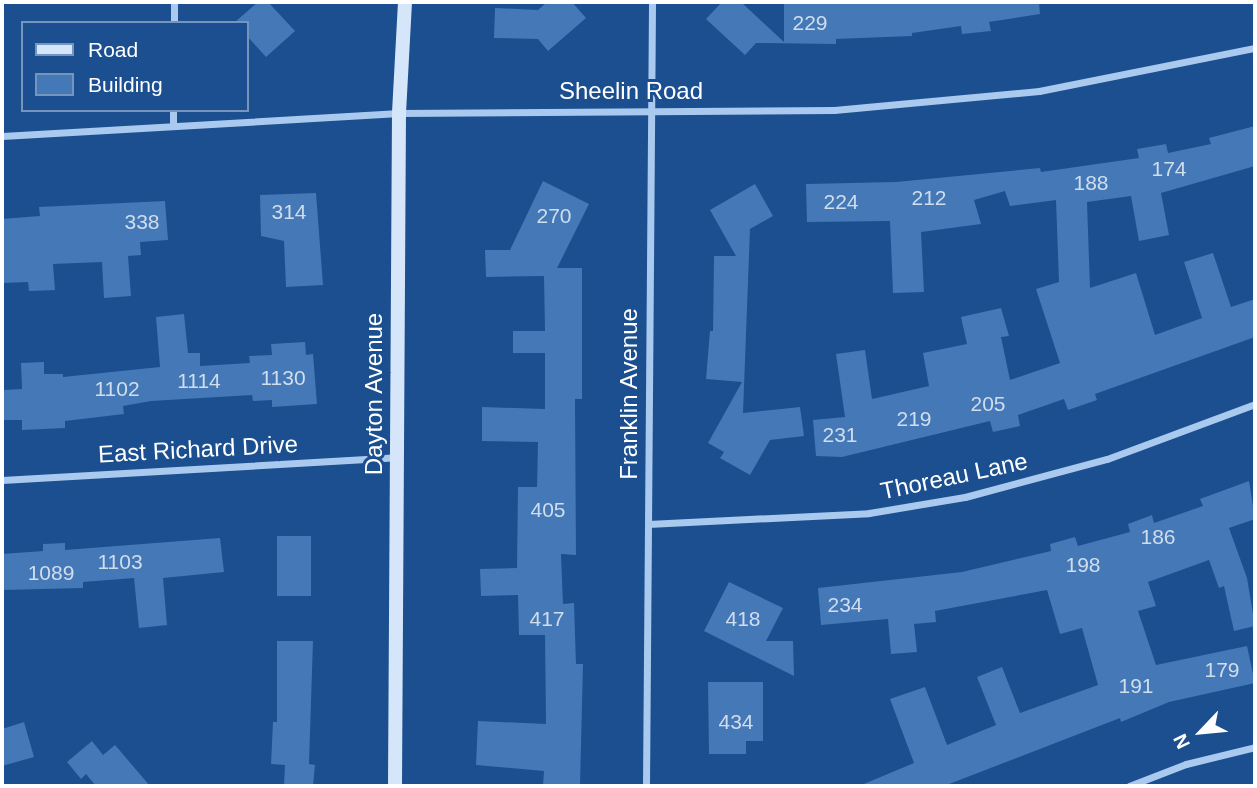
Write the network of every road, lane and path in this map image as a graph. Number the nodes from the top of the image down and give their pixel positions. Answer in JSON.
{"nodes":[{"id":1,"x":174,"y":2,"type":"edge"},
{"id":2,"x":405,"y":2,"type":"edge"},
{"id":3,"x":652,"y":2,"type":"edge"},
{"id":4,"x":174,"y":21,"type":"edge"},
{"id":5,"x":1255,"y":48,"type":"edge"},
{"id":6,"x":650,"y":110,"type":"junction"},
{"id":7,"x":173,"y":112,"type":"edge"},
{"id":8,"x":400,"y":113,"type":"junction"},
{"id":9,"x":173,"y":126,"type":"junction"},
{"id":10,"x":2,"y":136,"type":"edge"},
{"id":11,"x":1255,"y":404,"type":"edge"},
{"id":12,"x":397,"y":457,"type":"junction"},
{"id":13,"x":2,"y":480,"type":"edge"},
{"id":14,"x":648,"y":524,"type":"junction"},
{"id":15,"x":1255,"y":747,"type":"edge"},
{"id":16,"x":395,"y":786,"type":"edge"},
{"id":17,"x":646,"y":786,"type":"edge"},
{"id":18,"x":1129,"y":786,"type":"edge"}],
"edges":[{"from":1,"to":4,"type":"street"},
{"from":2,"to":8,"type":"main road","name":"Dayton Avenue"},
{"from":3,"to":6,"type":"street","name":"Franklin Avenue"},
{"from":5,"to":6,"type":"street","name":"Sheelin Road"},
{"from":6,"to":8,"type":"street","name":"Sheelin Road"},
{"from":6,"to":14,"type":"street","name":"Franklin Avenue"},
{"from":7,"to":9,"type":"street"},
{"from":8,"to":9,"type":"street","name":"Sheelin Road"},
{"from":8,"to":12,"type":"main road","name":"Dayton Avenue"},
{"from":9,"to":10,"type":"street","name":"Sheelin Road"},
{"from":11,"to":14,"type":"street","name":"Thoreau Lane"},
{"from":12,"to":13,"type":"street","name":"East Richard Drive"},
{"from":12,"to":16,"type":"main road","name":"Dayton Avenue"},
{"from":14,"to":17,"type":"street","name":"Franklin Avenue"},
{"from":15,"to":18,"type":"street"}]}
